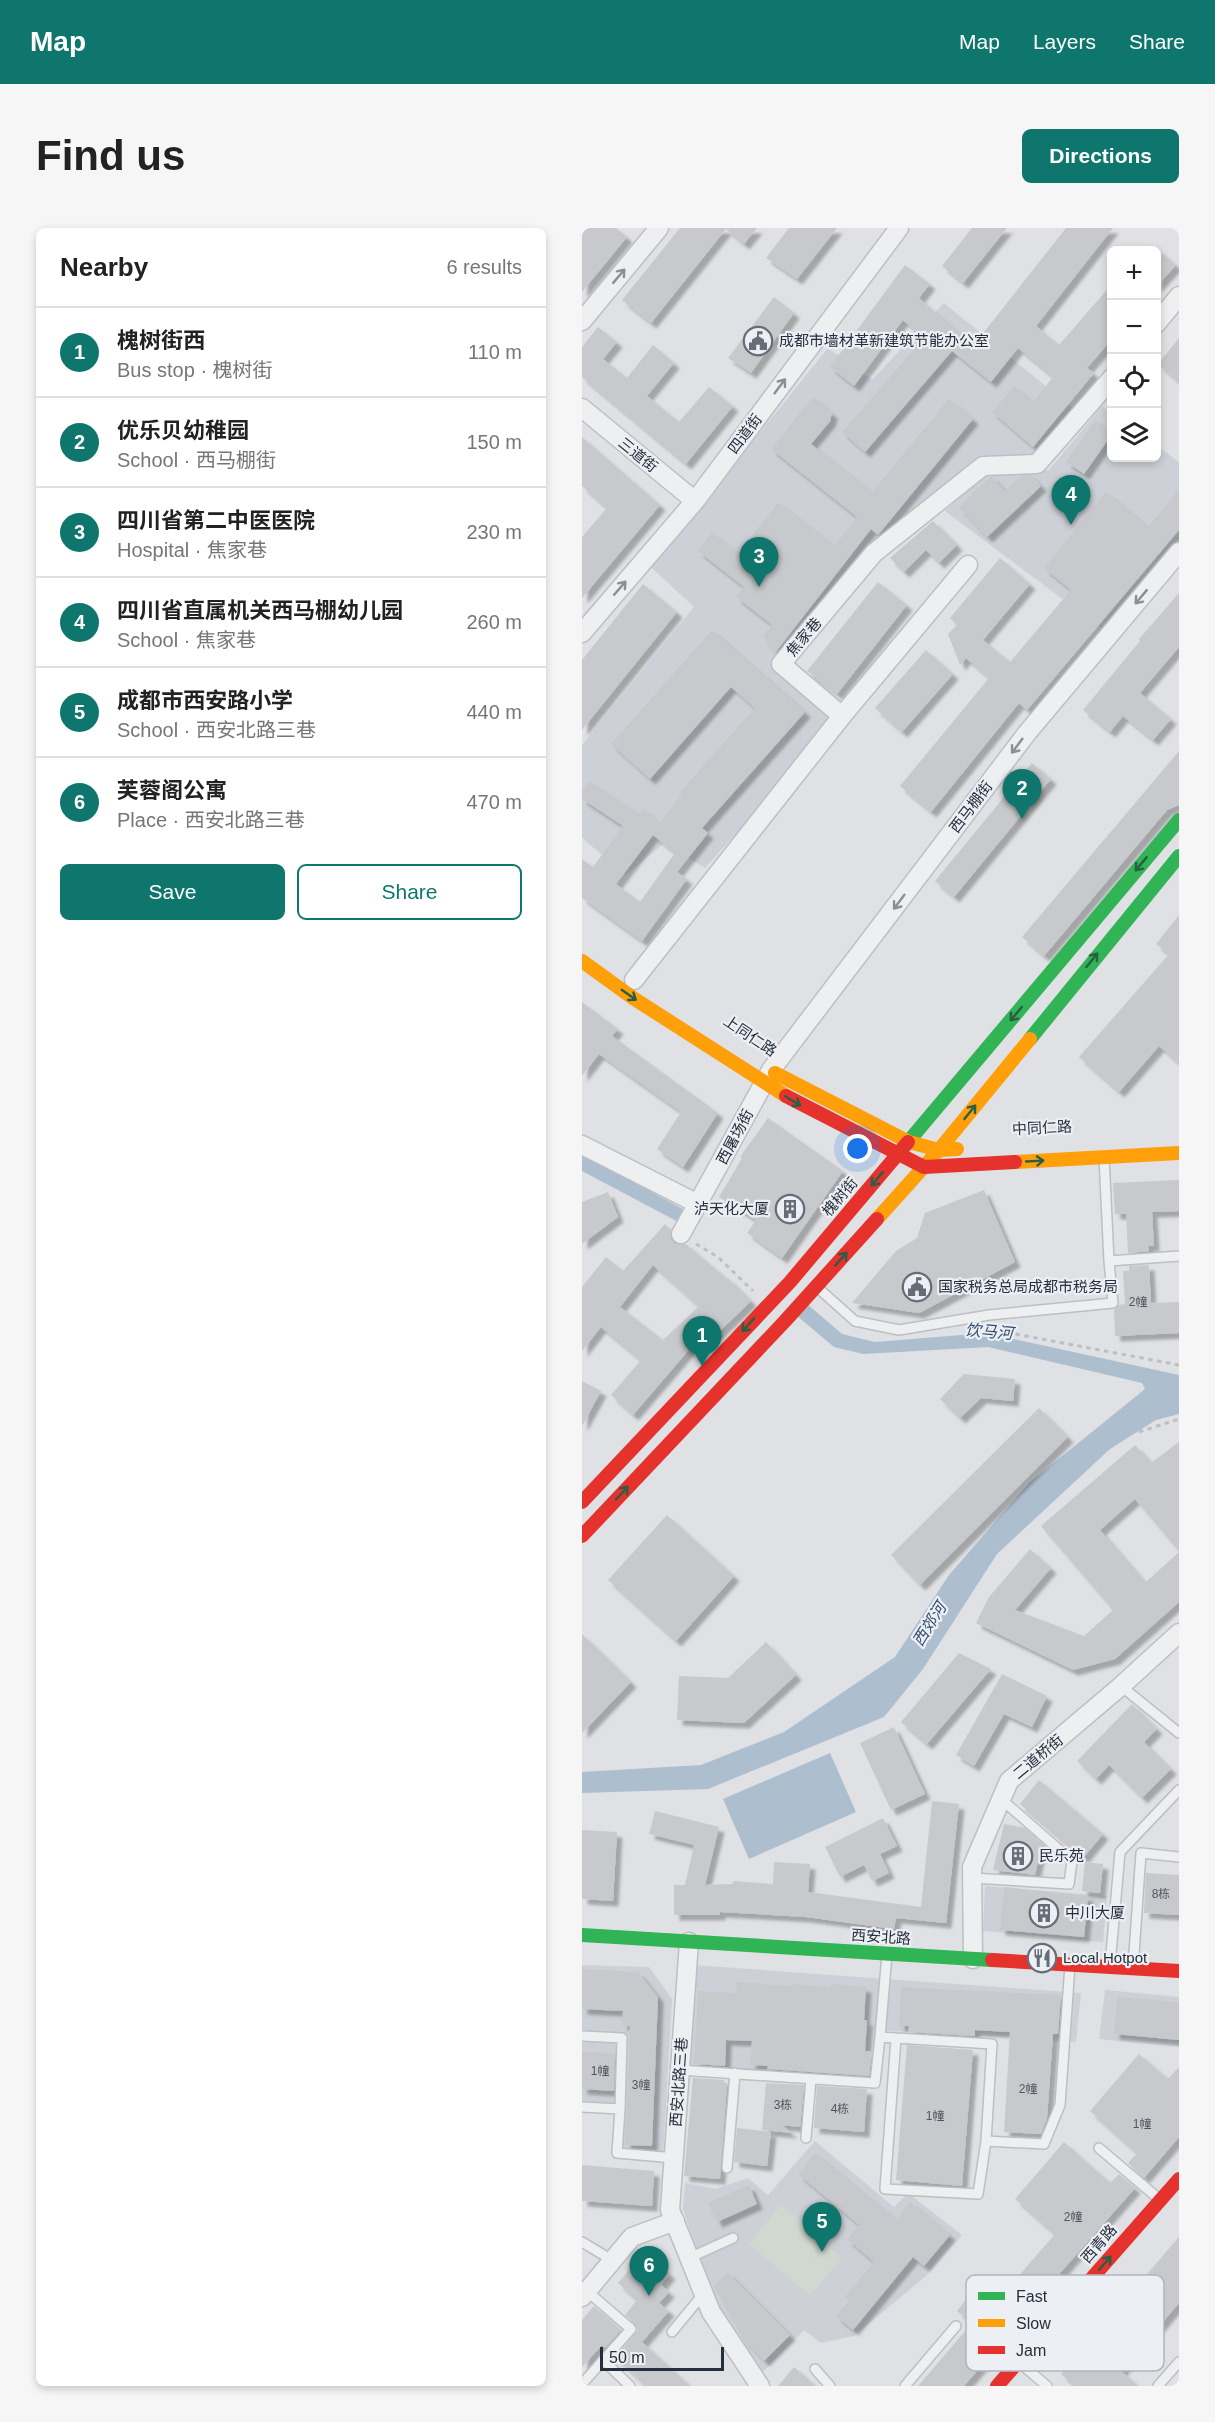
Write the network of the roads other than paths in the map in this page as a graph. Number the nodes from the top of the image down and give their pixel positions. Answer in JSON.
{"nodes":[{"id":1,"x":659,"y":228,"type":"edge"},
{"id":2,"x":899,"y":228,"type":"edge"},
{"id":3,"x":1179,"y":296,"type":"edge"},
{"id":4,"x":1161,"y":318,"type":"edge"},
{"id":5,"x":582,"y":321,"type":"edge"},
{"id":6,"x":1107,"y":384,"type":"edge"},
{"id":7,"x":582,"y":408,"type":"edge"},
{"id":8,"x":695,"y":501,"type":"junction"},
{"id":9,"x":1179,"y":552,"type":"edge"},
{"id":10,"x":968,"y":565,"type":"dead end"},
{"id":11,"x":582,"y":633,"type":"edge"},
{"id":12,"x":842,"y":716,"type":"junction"},
{"id":13,"x":1179,"y":820,"type":"edge"},
{"id":14,"x":1179,"y":856,"type":"edge"},
{"id":15,"x":582,"y":961,"type":"edge"},
{"id":16,"x":635,"y":980,"type":"dead end"},
{"id":17,"x":752,"y":1058,"type":"dead end"},
{"id":18,"x":768,"y":1076,"type":"junction"},
{"id":19,"x":909,"y":1142,"type":"junction"},
{"id":20,"x":582,"y":1145,"type":"edge"},
{"id":21,"x":973,"y":1148,"type":"dead end"},
{"id":22,"x":939,"y":1150,"type":"junction"},
{"id":23,"x":1179,"y":1153,"type":"edge"},
{"id":24,"x":898,"y":1155,"type":"junction"},
{"id":25,"x":1104,"y":1157,"type":"junction"},
{"id":26,"x":924,"y":1167,"type":"junction"},
{"id":27,"x":698,"y":1203,"type":"junction"},
{"id":28,"x":681,"y":1234,"type":"road end"},
{"id":29,"x":1179,"y":1256,"type":"edge"},
{"id":30,"x":1109,"y":1261,"type":"junction"},
{"id":31,"x":816,"y":1286,"type":"junction"},
{"id":32,"x":582,"y":1502,"type":"edge"},
{"id":33,"x":582,"y":1536,"type":"edge"},
{"id":34,"x":1179,"y":1633,"type":"edge"},
{"id":35,"x":1121,"y":1686,"type":"junction"},
{"id":36,"x":1179,"y":1733,"type":"edge"},
{"id":37,"x":1179,"y":1790,"type":"edge"},
{"id":38,"x":1001,"y":1799,"type":"junction"},
{"id":39,"x":1179,"y":1857,"type":"edge"},
{"id":40,"x":972,"y":1878,"type":"junction"},
{"id":41,"x":582,"y":1935,"type":"edge"},
{"id":42,"x":689,"y":1942,"type":"junction"},
{"id":43,"x":887,"y":1954,"type":"junction"},
{"id":44,"x":973,"y":1959,"type":"junction"},
{"id":45,"x":1070,"y":1965,"type":"junction"},
{"id":46,"x":1110,"y":1967,"type":"junction"},
{"id":47,"x":1133,"y":1968,"type":"junction"},
{"id":48,"x":1179,"y":1971,"type":"edge"},
{"id":49,"x":582,"y":2036,"type":"edge"},
{"id":50,"x":880,"y":2037,"type":"junction"},
{"id":51,"x":896,"y":2038,"type":"junction"},
{"id":52,"x":679,"y":2070,"type":"junction"},
{"id":53,"x":735,"y":2073,"type":"junction"},
{"id":54,"x":811,"y":2079,"type":"junction"},
{"id":55,"x":582,"y":2107,"type":"edge"},
{"id":56,"x":620,"y":2109,"type":"junction"},
{"id":57,"x":806,"y":2138,"type":"dead end"},
{"id":58,"x":986,"y":2141,"type":"junction"},
{"id":59,"x":1099,"y":2148,"type":"dead end"},
{"id":60,"x":674,"y":2158,"type":"junction"},
{"id":61,"x":727,"y":2168,"type":"dead end"},
{"id":62,"x":1177,"y":2185,"type":"edge"},
{"id":63,"x":1160,"y":2200,"type":"junction"},
{"id":64,"x":675,"y":2221,"type":"junction"},
{"id":65,"x":733,"y":2238,"type":"dead end"},
{"id":66,"x":582,"y":2242,"type":"edge"},
{"id":67,"x":689,"y":2258,"type":"junction"},
{"id":68,"x":612,"y":2260,"type":"junction"},
{"id":69,"x":1094,"y":2275,"type":"edge"},
{"id":70,"x":704,"y":2293,"type":"junction"},
{"id":71,"x":585,"y":2294,"type":"edge"},
{"id":72,"x":956,"y":2326,"type":"dead end"},
{"id":73,"x":672,"y":2332,"type":"dead end"},
{"id":74,"x":603,"y":2360,"type":"junction"},
{"id":75,"x":1179,"y":2362,"type":"edge"},
{"id":76,"x":815,"y":2369,"type":"dead end"},
{"id":77,"x":1010,"y":2371,"type":"edge"},
{"id":78,"x":1030,"y":2371,"type":"edge"},
{"id":79,"x":582,"y":2384,"type":"edge"},
{"id":80,"x":630,"y":2386,"type":"edge"},
{"id":81,"x":760,"y":2386,"type":"edge"},
{"id":82,"x":830,"y":2386,"type":"edge"},
{"id":83,"x":905,"y":2386,"type":"edge"},
{"id":84,"x":997,"y":2386,"type":"edge"},
{"id":85,"x":1047,"y":2386,"type":"edge"},
{"id":86,"x":1158,"y":2386,"type":"edge"}],
"edges":[{"from":5,"to":1,"type":"street","one_way":true},
{"from":8,"to":2,"type":"street","name":"四道街","one_way":true},
{"from":3,"to":4,"type":"street"},
{"from":6,"to":12,"type":"street","name":"焦家巷"},
{"from":7,"to":8,"type":"street","name":"三道街"},
{"from":11,"to":8,"type":"street","name":"四道街","one_way":true},
{"from":9,"to":18,"type":"street","name":"西马棚街","one_way":true},
{"from":10,"to":12,"type":"street"},
{"from":12,"to":16,"type":"street"},
{"from":13,"to":19,"type":"main road","name":"槐树街","one_way":true},
{"from":22,"to":14,"type":"main road","one_way":true},
{"from":15,"to":18,"type":"main road","one_way":true},
{"from":17,"to":18,"type":"main road","name":"上同仁路"},
{"from":18,"to":19,"type":"main road","name":"上同仁路"},
{"from":18,"to":24,"type":"main road","one_way":true},
{"from":18,"to":27,"type":"street","name":"西屠场街"},
{"from":19,"to":22,"type":"main road"},
{"from":19,"to":24,"type":"main road","name":"槐树街"},
{"from":20,"to":27,"type":"street"},
{"from":21,"to":22,"type":"main road"},
{"from":22,"to":26,"type":"main road"},
{"from":23,"to":25,"type":"main road"},
{"from":24,"to":26,"type":"main road"},
{"from":24,"to":32,"type":"main road","name":"槐树街","one_way":true},
{"from":26,"to":25,"type":"main road","one_way":true},
{"from":25,"to":30,"type":"lane"},
{"from":31,"to":26,"type":"main road","one_way":true},
{"from":27,"to":28,"type":"street","name":"西屠场街"},
{"from":29,"to":30,"type":"lane"},
{"from":30,"to":31,"type":"lane"},
{"from":33,"to":31,"type":"main road","one_way":true},
{"from":34,"to":35,"type":"street","name":"二道桥街"},
{"from":35,"to":36,"type":"lane"},
{"from":35,"to":38,"type":"street","name":"二道桥街"},
{"from":37,"to":46,"type":"lane"},
{"from":38,"to":40,"type":"street","name":"二道桥街"},
{"from":38,"to":40,"type":"lane"},
{"from":39,"to":47,"type":"lane"},
{"from":40,"to":44,"type":"street","name":"二道桥街"},
{"from":41,"to":42,"type":"main road","name":"西安北路"},
{"from":42,"to":43,"type":"main road","name":"西安北路"},
{"from":42,"to":52,"type":"street","name":"西安北路三巷"},
{"from":43,"to":44,"type":"main road","name":"西安北路"},
{"from":43,"to":50,"type":"lane"},
{"from":44,"to":45,"type":"main road","name":"西安北路"},
{"from":45,"to":46,"type":"main road","name":"西安北路"},
{"from":45,"to":58,"type":"lane"},
{"from":46,"to":47,"type":"main road","name":"西安北路"},
{"from":47,"to":48,"type":"main road","name":"西安北路"},
{"from":49,"to":56,"type":"lane"},
{"from":50,"to":51,"type":"lane"},
{"from":50,"to":54,"type":"lane"},
{"from":51,"to":58,"type":"lane"},
{"from":51,"to":58,"type":"lane"},
{"from":52,"to":53,"type":"lane"},
{"from":52,"to":60,"type":"street","name":"西安北路三巷"},
{"from":53,"to":54,"type":"lane"},
{"from":53,"to":61,"type":"lane"},
{"from":54,"to":57,"type":"lane"},
{"from":55,"to":56,"type":"lane"},
{"from":56,"to":60,"type":"lane"},
{"from":59,"to":63,"type":"lane"},
{"from":60,"to":64,"type":"street","name":"西安北路三巷"},
{"from":62,"to":63,"type":"main road","name":"西青路"},
{"from":69,"to":63,"type":"main road","name":"西青路","one_way":true},
{"from":64,"to":67,"type":"street","name":"西安北路三巷"},
{"from":64,"to":68,"type":"street"},
{"from":65,"to":67,"type":"lane"},
{"from":66,"to":68,"type":"lane"},
{"from":67,"to":70,"type":"street","name":"西安北路三巷"},
{"from":68,"to":71,"type":"street"},
{"from":70,"to":73,"type":"lane"},
{"from":70,"to":81,"type":"street","name":"西安北路三巷"},
{"from":71,"to":74,"type":"lane"},
{"from":72,"to":83,"type":"lane"},
{"from":74,"to":79,"type":"lane"},
{"from":74,"to":80,"type":"lane"},
{"from":75,"to":86,"type":"lane"},
{"from":76,"to":82,"type":"lane"},
{"from":77,"to":84,"type":"main road","name":"西青路"},
{"from":78,"to":85,"type":"lane"}]}
